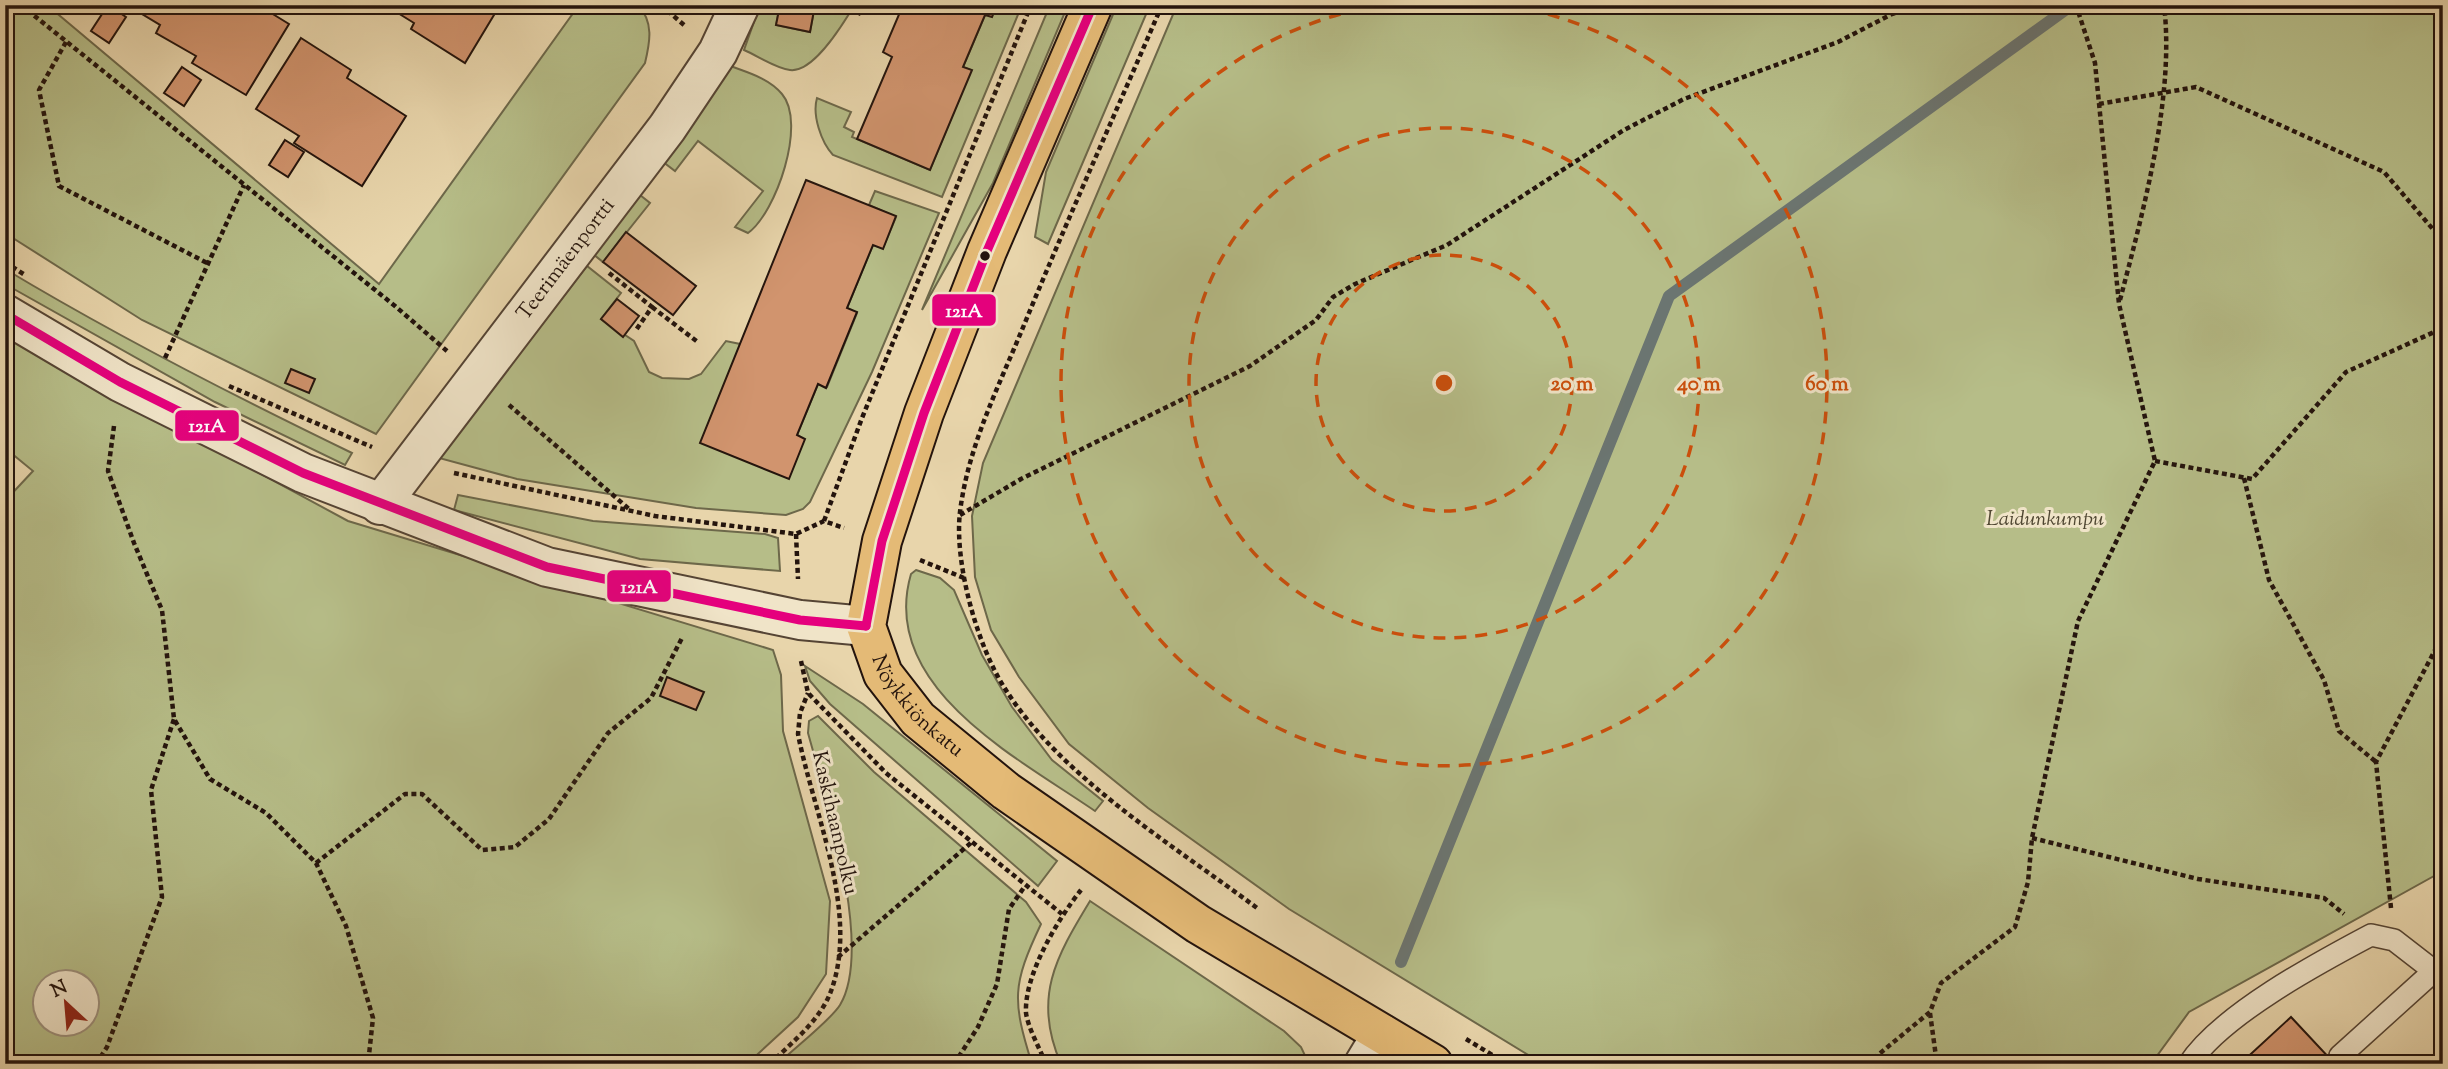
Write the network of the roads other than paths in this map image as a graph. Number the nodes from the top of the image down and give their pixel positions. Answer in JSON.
{"nodes":[{"id":1,"x":740,"y":5,"type":"edge"},
{"id":2,"x":1093,"y":5,"type":"edge"},
{"id":3,"x":5,"y":314,"type":"edge"},
{"id":4,"x":380,"y":505,"type":"junction"},
{"id":5,"x":866,"y":626,"type":"junction"},
{"id":6,"x":2439,"y":975,"type":"edge"},
{"id":7,"x":1373,"y":1049,"type":"edge"},
{"id":8,"x":2340,"y":1056,"type":"dead end"},
{"id":9,"x":1428,"y":1063,"type":"edge"},
{"id":10,"x":2189,"y":1064,"type":"edge"}],
"edges":[{"from":1,"to":4,"type":"street","name":"Teerimäenportti"},
{"from":2,"to":5,"type":"main road","name":"Nöykkiönkatu"},
{"from":3,"to":4,"type":"street"},
{"from":4,"to":5,"type":"street"},
{"from":5,"to":7,"type":"main road","name":"Nöykkiönkatu"},
{"from":6,"to":8,"type":"lane"},
{"from":6,"to":10,"type":"lane"},
{"from":7,"to":9,"type":"main road","name":"Nöykkiönkatu"}]}
